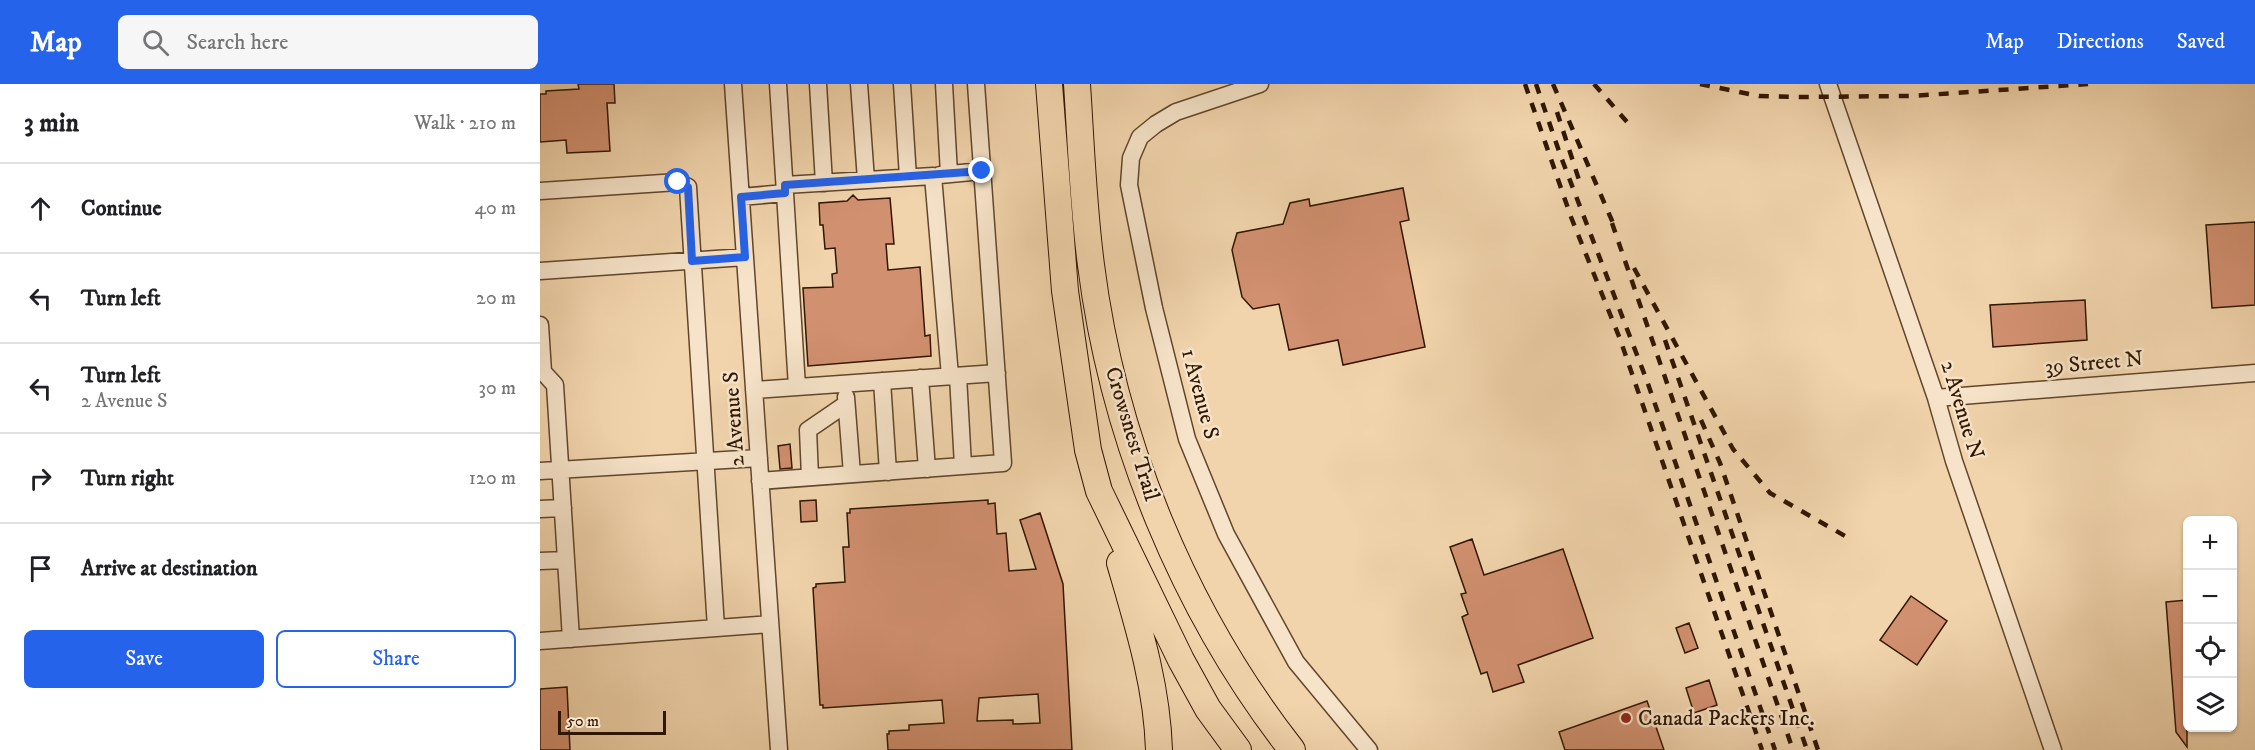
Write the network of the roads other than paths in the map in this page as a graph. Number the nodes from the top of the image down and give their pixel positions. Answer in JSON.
{"nodes":[{"id":1,"x":733,"y":84,"type":"edge"},
{"id":2,"x":778,"y":84,"type":"edge"},
{"id":3,"x":818,"y":84,"type":"edge"},
{"id":4,"x":860,"y":84,"type":"edge"},
{"id":5,"x":902,"y":84,"type":"edge"},
{"id":6,"x":944,"y":84,"type":"edge"},
{"id":7,"x":976,"y":84,"type":"edge"},
{"id":8,"x":1077,"y":84,"type":"edge"},
{"id":9,"x":1260,"y":84,"type":"edge"},
{"id":10,"x":1828,"y":84,"type":"edge"},
{"id":11,"x":1047,"y":90,"type":"edge"},
{"id":12,"x":982,"y":171,"type":"junction"},
{"id":13,"x":941,"y":175,"type":"junction"},
{"id":14,"x":908,"y":177,"type":"junction"},
{"id":15,"x":866,"y":180,"type":"junction"},
{"id":16,"x":824,"y":183,"type":"junction"},
{"id":17,"x":785,"y":189,"type":"junction"},
{"id":18,"x":540,"y":191,"type":"edge"},
{"id":19,"x":741,"y":197,"type":"junction"},
{"id":20,"x":745,"y":257,"type":"junction"},
{"id":21,"x":692,"y":261,"type":"junction"},
{"id":22,"x":540,"y":271,"type":"edge"},
{"id":23,"x":540,"y":326,"type":"edge"},
{"id":24,"x":997,"y":373,"type":"junction"},
{"id":25,"x":542,"y":374,"type":"edge"},
{"id":26,"x":2255,"y":374,"type":"edge"},
{"id":27,"x":954,"y":376,"type":"junction"},
{"id":28,"x":920,"y":378,"type":"junction"},
{"id":29,"x":882,"y":381,"type":"junction"},
{"id":30,"x":845,"y":384,"type":"junction"},
{"id":31,"x":797,"y":387,"type":"junction"},
{"id":32,"x":754,"y":390,"type":"junction"},
{"id":33,"x":1936,"y":398,"type":"junction"},
{"id":34,"x":846,"y":404,"type":"junction"},
{"id":35,"x":759,"y":458,"type":"junction"},
{"id":36,"x":705,"y":461,"type":"junction"},
{"id":37,"x":963,"y":466,"type":"junction"},
{"id":38,"x":927,"y":469,"type":"junction"},
{"id":39,"x":560,"y":470,"type":"junction"},
{"id":40,"x":540,"y":471,"type":"edge"},
{"id":41,"x":888,"y":472,"type":"junction"},
{"id":42,"x":852,"y":474,"type":"junction"},
{"id":43,"x":810,"y":477,"type":"junction"},
{"id":44,"x":760,"y":481,"type":"junction"},
{"id":45,"x":1099,"y":491,"type":"junction"},
{"id":46,"x":563,"y":508,"type":"junction"},
{"id":47,"x":540,"y":509,"type":"edge"},
{"id":48,"x":566,"y":560,"type":"junction"},
{"id":49,"x":540,"y":561,"type":"edge"},
{"id":50,"x":771,"y":624,"type":"junction"},
{"id":51,"x":716,"y":628,"type":"junction"},
{"id":52,"x":571,"y":639,"type":"junction"},
{"id":53,"x":540,"y":641,"type":"edge"},
{"id":54,"x":779,"y":750,"type":"edge"},
{"id":55,"x":1159,"y":750,"type":"edge"},
{"id":56,"x":1238,"y":750,"type":"edge"},
{"id":57,"x":1292,"y":750,"type":"edge"},
{"id":58,"x":1369,"y":750,"type":"edge"},
{"id":59,"x":2053,"y":750,"type":"edge"}],
"edges":[{"from":1,"to":19,"type":"street","name":"2 Avenue S"},
{"from":2,"to":17,"type":"street"},
{"from":3,"to":16,"type":"street"},
{"from":4,"to":15,"type":"street"},
{"from":5,"to":14,"type":"street"},
{"from":6,"to":13,"type":"street"},
{"from":7,"to":12,"type":"street"},
{"from":8,"to":57,"type":"highway","name":"Crowsnest Trail"},
{"from":9,"to":58,"type":"street","name":"1 Avenue S"},
{"from":10,"to":33,"type":"street","name":"2 Avenue N"},
{"from":11,"to":45,"type":"highway","name":"Crowsnest Trail"},
{"from":12,"to":13,"type":"street"},
{"from":12,"to":24,"type":"street"},
{"from":13,"to":14,"type":"street"},
{"from":13,"to":27,"type":"street"},
{"from":14,"to":15,"type":"street"},
{"from":15,"to":16,"type":"street"},
{"from":16,"to":17,"type":"street"},
{"from":17,"to":19,"type":"street"},
{"from":17,"to":31,"type":"street"},
{"from":18,"to":21,"type":"street"},
{"from":19,"to":20,"type":"street","name":"2 Avenue S"},
{"from":20,"to":21,"type":"street"},
{"from":20,"to":32,"type":"street","name":"2 Avenue S"},
{"from":21,"to":22,"type":"street"},
{"from":21,"to":36,"type":"street"},
{"from":23,"to":25,"type":"street"},
{"from":24,"to":27,"type":"street"},
{"from":24,"to":37,"type":"street"},
{"from":25,"to":39,"type":"street"},
{"from":26,"to":33,"type":"street","name":"39 Street N"},
{"from":27,"to":28,"type":"street"},
{"from":27,"to":37,"type":"street"},
{"from":28,"to":29,"type":"street"},
{"from":28,"to":38,"type":"street"},
{"from":29,"to":30,"type":"street"},
{"from":29,"to":41,"type":"street"},
{"from":30,"to":31,"type":"street"},
{"from":30,"to":34,"type":"street"},
{"from":31,"to":32,"type":"street"},
{"from":32,"to":35,"type":"street","name":"2 Avenue S"},
{"from":33,"to":59,"type":"street","name":"2 Avenue N"},
{"from":34,"to":42,"type":"street"},
{"from":34,"to":43,"type":"street"},
{"from":35,"to":36,"type":"street"},
{"from":35,"to":44,"type":"street","name":"2 Avenue S"},
{"from":36,"to":39,"type":"street"},
{"from":36,"to":51,"type":"street"},
{"from":37,"to":38,"type":"street"},
{"from":38,"to":41,"type":"street"},
{"from":39,"to":40,"type":"street"},
{"from":39,"to":46,"type":"street"},
{"from":41,"to":42,"type":"street"},
{"from":42,"to":43,"type":"street"},
{"from":43,"to":44,"type":"street"},
{"from":44,"to":50,"type":"street","name":"2 Avenue S"},
{"from":45,"to":55,"type":"highway"},
{"from":45,"to":56,"type":"highway","name":"Crowsnest Trail"},
{"from":46,"to":47,"type":"street"},
{"from":46,"to":48,"type":"street"},
{"from":48,"to":49,"type":"street"},
{"from":48,"to":52,"type":"street"},
{"from":50,"to":51,"type":"street"},
{"from":50,"to":54,"type":"street","name":"2 Avenue S"},
{"from":51,"to":52,"type":"street"},
{"from":52,"to":53,"type":"street"}]}
